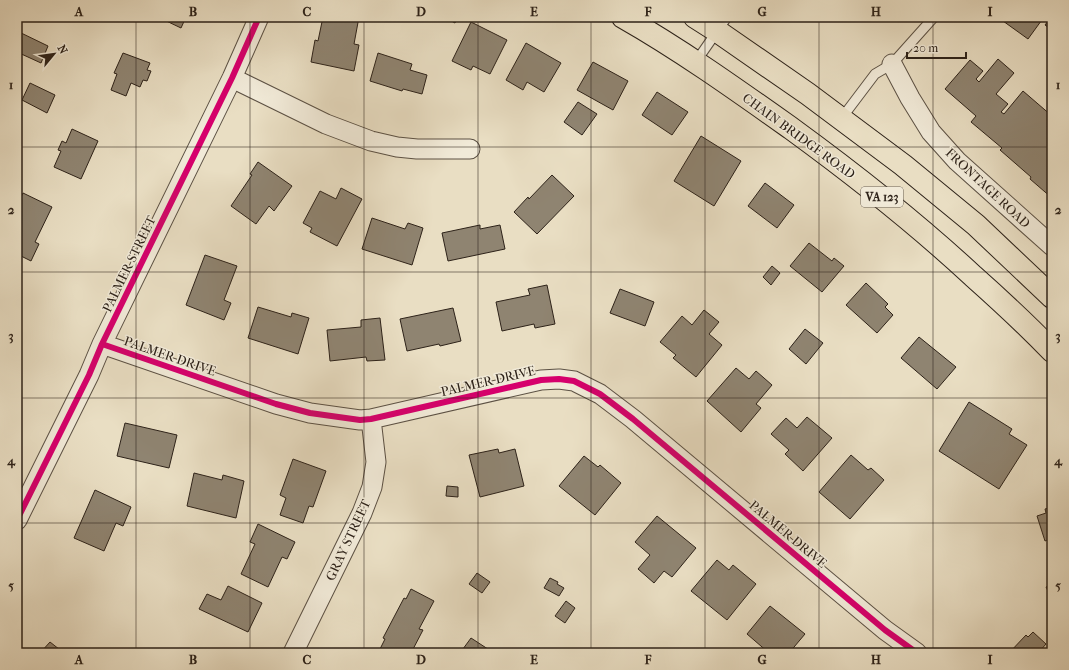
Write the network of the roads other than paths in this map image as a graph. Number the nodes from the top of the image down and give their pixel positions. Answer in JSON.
{"nodes":[{"id":1,"x":259,"y":17,"type":"edge"},
{"id":2,"x":623,"y":17,"type":"edge"},
{"id":3,"x":695,"y":17,"type":"edge"},
{"id":4,"x":934,"y":17,"type":"edge"},
{"id":5,"x":722,"y":24,"type":"edge"},
{"id":6,"x":695,"y":63,"type":"junction"},
{"id":7,"x":892,"y":64,"type":"junction"},
{"id":8,"x":232,"y":78,"type":"junction"},
{"id":9,"x":841,"y":119,"type":"junction"},
{"id":10,"x":470,"y":149,"type":"dead end"},
{"id":11,"x":1052,"y":246,"type":"edge"},
{"id":12,"x":1050,"y":290,"type":"edge"},
{"id":13,"x":102,"y":344,"type":"junction"},
{"id":14,"x":1052,"y":351,"type":"edge"},
{"id":15,"x":371,"y":420,"type":"junction"},
{"id":16,"x":19,"y":510,"type":"edge"},
{"id":17,"x":293,"y":653,"type":"edge"},
{"id":18,"x":917,"y":653,"type":"edge"}],
"edges":[{"from":1,"to":8,"type":"street","name":"PALMER STREET"},
{"from":2,"to":6,"type":"main road","name":"CHAIN BRIDGE ROAD","number":"VA 123"},
{"from":3,"to":5,"type":"main road","number":"VA 123"},
{"from":4,"to":7,"type":"lane"},
{"from":5,"to":6,"type":"lane"},
{"from":5,"to":9,"type":"main road","number":"VA 123"},
{"from":6,"to":14,"type":"main road","name":"CHAIN BRIDGE ROAD","number":"VA 123"},
{"from":7,"to":9,"type":"lane"},
{"from":7,"to":11,"type":"street","name":"FRONTAGE ROAD"},
{"from":8,"to":10,"type":"street"},
{"from":8,"to":13,"type":"street","name":"PALMER STREET"},
{"from":9,"to":12,"type":"main road","number":"VA 123"},
{"from":13,"to":15,"type":"street","name":"PALMER DRIVE"},
{"from":13,"to":16,"type":"street","name":"PALMER STREET"},
{"from":15,"to":17,"type":"street","name":"GRAY STREET"},
{"from":15,"to":18,"type":"street","name":"PALMER DRIVE"}]}
